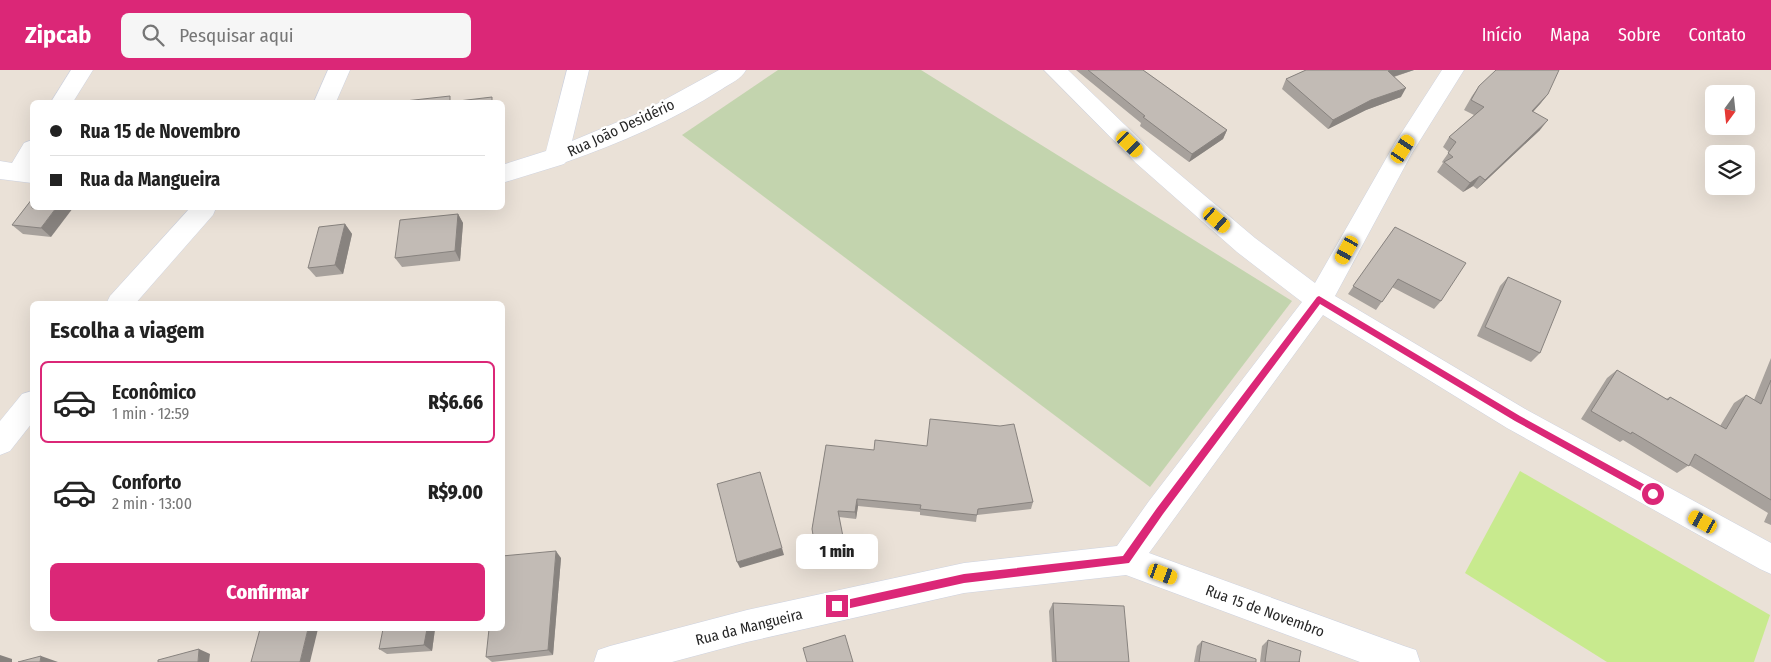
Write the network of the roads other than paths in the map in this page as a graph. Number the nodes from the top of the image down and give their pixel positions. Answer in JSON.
{"nodes":[{"id":1,"x":82,"y":70,"type":"edge"},
{"id":2,"x":339,"y":70,"type":"edge"},
{"id":3,"x":578,"y":70,"type":"edge"},
{"id":4,"x":735,"y":70,"type":"edge"},
{"id":5,"x":1055,"y":70,"type":"edge"},
{"id":6,"x":1453,"y":70,"type":"edge"},
{"id":7,"x":63,"y":100,"type":"edge"},
{"id":8,"x":326,"y":100,"type":"edge"},
{"id":9,"x":30,"y":152,"type":"edge"},
{"id":10,"x":556,"y":158,"type":"junction"},
{"id":11,"x":17,"y":172,"type":"edge"},
{"id":12,"x":505,"y":173,"type":"edge"},
{"id":13,"x":202,"y":210,"type":"edge"},
{"id":14,"x":1319,"y":300,"type":"junction"},
{"id":15,"x":121,"y":301,"type":"edge"},
{"id":16,"x":30,"y":405,"type":"edge"},
{"id":17,"x":0,"y":442,"type":"edge"},
{"id":18,"x":1771,"y":559,"type":"edge"},
{"id":19,"x":1126,"y":560,"type":"junction"},
{"id":20,"x":610,"y":662,"type":"edge"},
{"id":21,"x":1404,"y":662,"type":"edge"}],
"edges":[{"from":1,"to":7,"type":"street"},
{"from":2,"to":8,"type":"street"},
{"from":3,"to":10,"type":"street"},
{"from":4,"to":10,"type":"street","name":"Rua João Desidério"},
{"from":5,"to":14,"type":"street"},
{"from":6,"to":14,"type":"street"},
{"from":9,"to":11,"type":"street"},
{"from":10,"to":12,"type":"street","name":"Rua João Desidério"},
{"from":13,"to":15,"type":"street"},
{"from":14,"to":18,"type":"street"},
{"from":14,"to":19,"type":"street"},
{"from":16,"to":17,"type":"street"},
{"from":19,"to":20,"type":"street","name":"Rua da Mangueira"},
{"from":19,"to":21,"type":"street","name":"Rua 15 de Novembro"}]}
